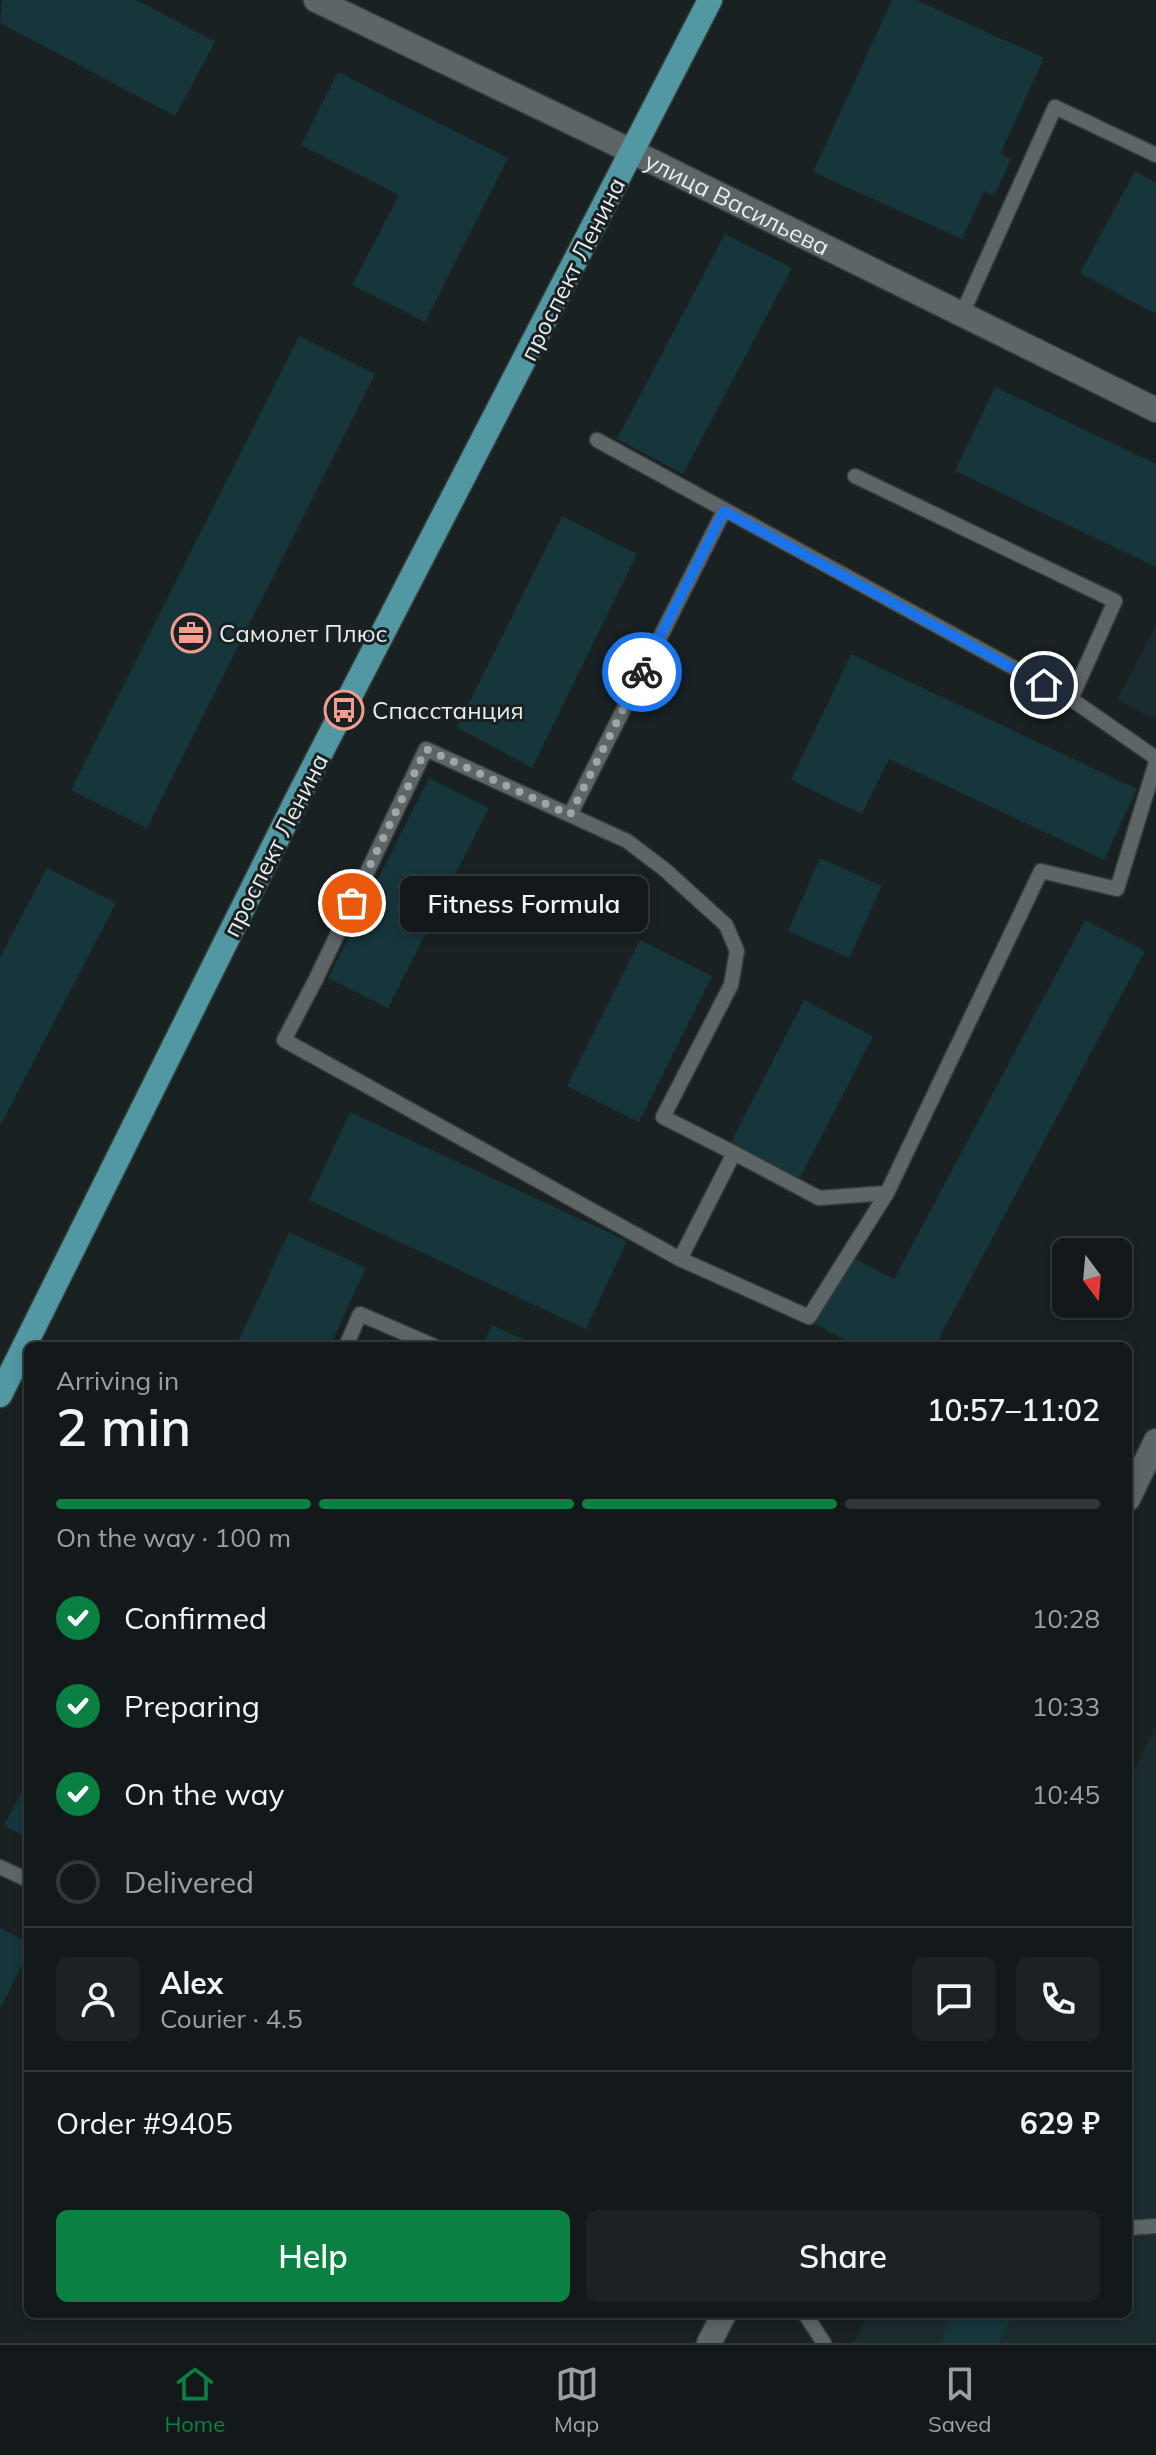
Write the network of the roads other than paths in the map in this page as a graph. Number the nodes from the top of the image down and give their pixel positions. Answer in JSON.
{"nodes":[{"id":1,"x":316,"y":0,"type":"edge"},
{"id":2,"x":710,"y":0,"type":"edge"},
{"id":3,"x":633,"y":152,"type":"junction"},
{"id":4,"x":1156,"y":155,"type":"edge"},
{"id":5,"x":962,"y":314,"type":"junction"},
{"id":6,"x":1156,"y":410,"type":"edge"},
{"id":7,"x":597,"y":440,"type":"dead end"},
{"id":8,"x":855,"y":476,"type":"dead end"},
{"id":9,"x":724,"y":511,"type":"junction"},
{"id":10,"x":1071,"y":699,"type":"junction"},
{"id":11,"x":1156,"y":760,"type":"edge"},
{"id":12,"x":570,"y":815,"type":"junction"},
{"id":13,"x":734,"y":1153,"type":"junction"},
{"id":14,"x":887,"y":1193,"type":"junction"},
{"id":15,"x":680,"y":1259,"type":"junction"},
{"id":16,"x":26,"y":1342,"type":"edge"},
{"id":17,"x":348,"y":1342,"type":"edge"},
{"id":18,"x":425,"y":1342,"type":"edge"},
{"id":19,"x":24,"y":1347,"type":"edge"},
{"id":20,"x":0,"y":1395,"type":"edge"},
{"id":21,"x":1156,"y":1441,"type":"edge"},
{"id":22,"x":1132,"y":1491,"type":"edge"},
{"id":23,"x":0,"y":1867,"type":"edge"},
{"id":24,"x":24,"y":1878,"type":"edge"},
{"id":25,"x":1156,"y":2226,"type":"edge"},
{"id":26,"x":1132,"y":2228,"type":"edge"},
{"id":27,"x":722,"y":2318,"type":"edge"},
{"id":28,"x":808,"y":2318,"type":"edge"},
{"id":29,"x":709,"y":2343,"type":"edge"},
{"id":30,"x":824,"y":2343,"type":"edge"}],
"edges":[{"from":1,"to":3,"type":"street","name":"улица Васильева"},
{"from":2,"to":3,"type":"main road","name":"проспект Ленина"},
{"from":3,"to":5,"type":"street","name":"улица Васильева"},
{"from":3,"to":16,"type":"main road","name":"проспект Ленина"},
{"from":4,"to":5,"type":"lane"},
{"from":5,"to":6,"type":"street","name":"улица Васильева"},
{"from":7,"to":9,"type":"lane"},
{"from":8,"to":10,"type":"lane"},
{"from":9,"to":10,"type":"lane"},
{"from":9,"to":12,"type":"lane"},
{"from":10,"to":11,"type":"lane"},
{"from":11,"to":14,"type":"lane"},
{"from":12,"to":13,"type":"lane"},
{"from":12,"to":15,"type":"lane"},
{"from":13,"to":14,"type":"lane"},
{"from":13,"to":15,"type":"lane"},
{"from":14,"to":15,"type":"lane"},
{"from":17,"to":18,"type":"lane"},
{"from":19,"to":20,"type":"main road","name":"проспект Ленина"},
{"from":21,"to":22,"type":"street"},
{"from":23,"to":24,"type":"lane"},
{"from":25,"to":26,"type":"lane"},
{"from":27,"to":29,"type":"street"},
{"from":28,"to":30,"type":"lane"}]}
